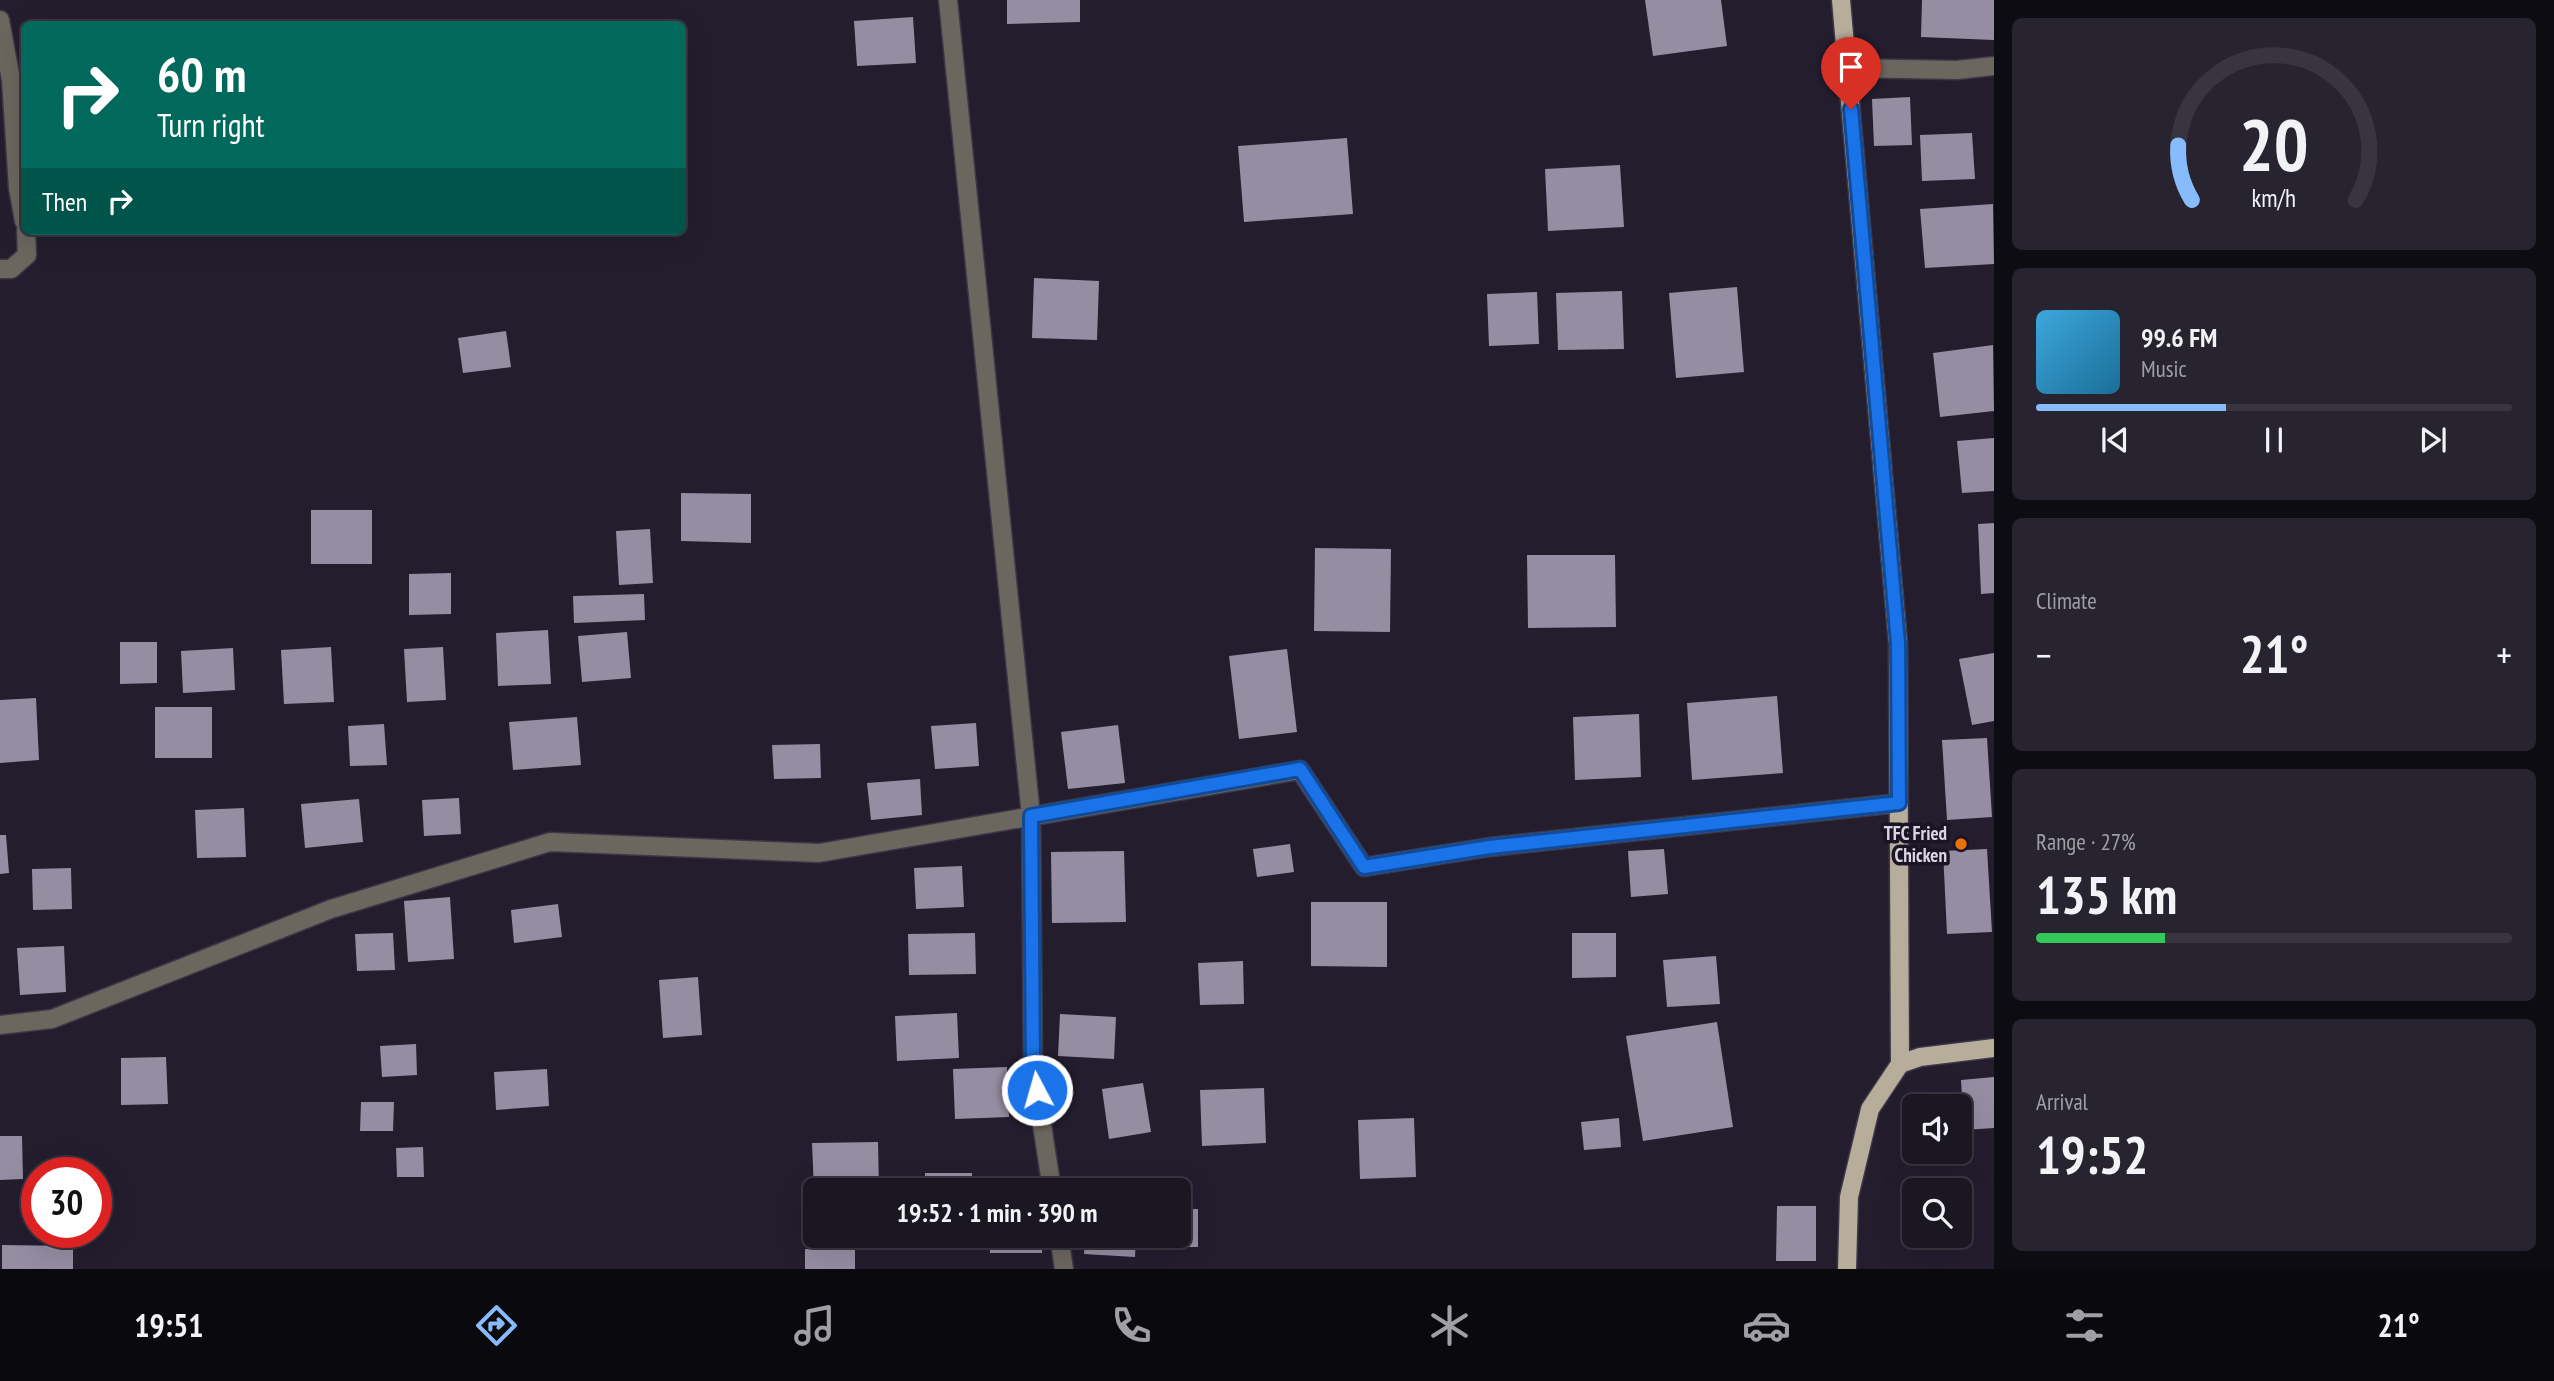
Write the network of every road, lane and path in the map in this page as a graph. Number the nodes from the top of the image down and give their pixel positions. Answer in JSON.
{"nodes":[{"id":1,"x":948,"y":0,"type":"edge"},
{"id":2,"x":1841,"y":0,"type":"edge"},
{"id":3,"x":0,"y":20,"type":"edge"},
{"id":4,"x":1994,"y":66,"type":"edge"},
{"id":5,"x":1847,"y":68,"type":"junction"},
{"id":6,"x":21,"y":204,"type":"edge"},
{"id":7,"x":26,"y":235,"type":"edge"},
{"id":8,"x":0,"y":269,"type":"edge"},
{"id":9,"x":1899,"y":803,"type":"junction"},
{"id":10,"x":1031,"y":816,"type":"junction"},
{"id":11,"x":0,"y":1025,"type":"edge"},
{"id":12,"x":1994,"y":1048,"type":"edge"},
{"id":13,"x":1900,"y":1064,"type":"junction"},
{"id":14,"x":1050,"y":1178,"type":"edge"},
{"id":15,"x":1061,"y":1248,"type":"edge"},
{"id":16,"x":1064,"y":1269,"type":"edge"},
{"id":17,"x":1847,"y":1269,"type":"edge"}],
"edges":[{"from":1,"to":10,"type":"street"},
{"from":2,"to":5,"type":"main road"},
{"from":3,"to":6,"type":"street"},
{"from":4,"to":5,"type":"street"},
{"from":5,"to":9,"type":"main road"},
{"from":7,"to":8,"type":"street"},
{"from":9,"to":10,"type":"street"},
{"from":9,"to":13,"type":"main road"},
{"from":10,"to":11,"type":"street"},
{"from":10,"to":14,"type":"street"},
{"from":12,"to":13,"type":"main road"},
{"from":13,"to":17,"type":"main road"},
{"from":15,"to":16,"type":"street"}]}
